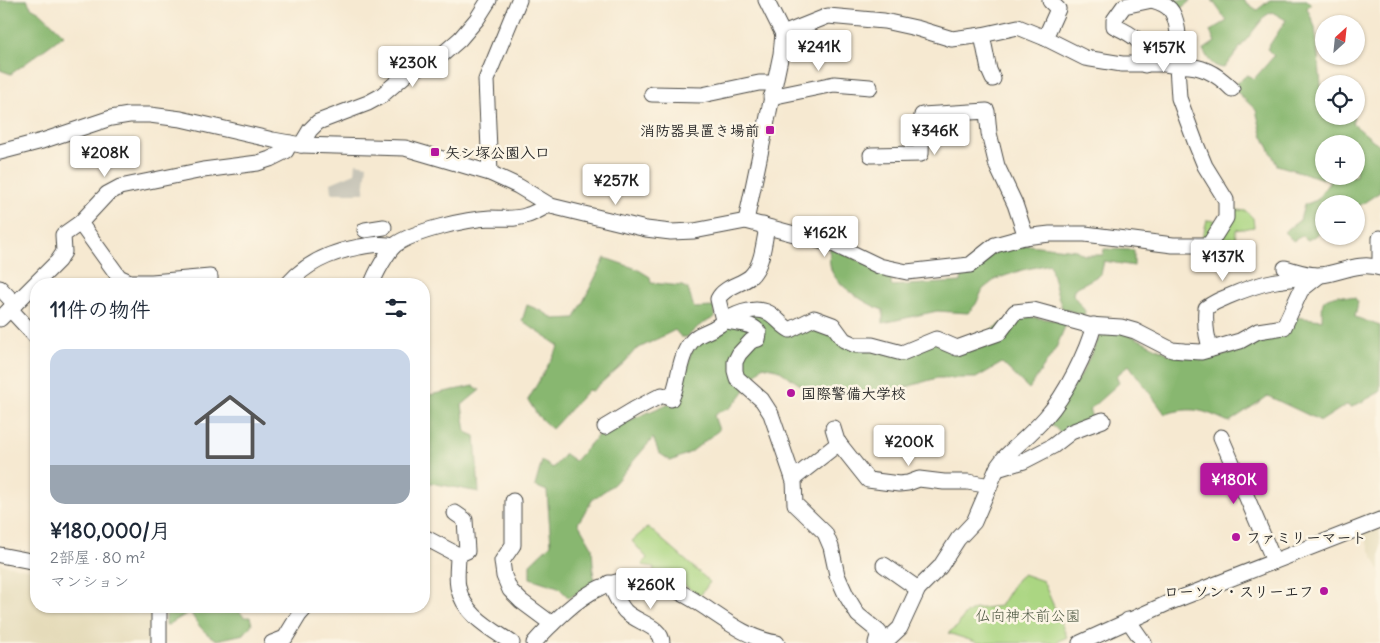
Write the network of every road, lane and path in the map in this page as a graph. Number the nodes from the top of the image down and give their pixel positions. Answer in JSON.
{"nodes":[{"id":1,"x":489,"y":0,"type":"edge"},
{"id":2,"x":519,"y":0,"type":"edge"},
{"id":3,"x":766,"y":0,"type":"edge"},
{"id":4,"x":1050,"y":0,"type":"edge"},
{"id":5,"x":1152,"y":0,"type":"edge"},
{"id":6,"x":783,"y":34,"type":"junction"},
{"id":7,"x":982,"y":35,"type":"junction"},
{"id":8,"x":1045,"y":38,"type":"junction"},
{"id":9,"x":1145,"y":65,"type":"junction"},
{"id":10,"x":1177,"y":66,"type":"junction"},
{"id":11,"x":993,"y":79,"type":"dead end"},
{"id":12,"x":870,"y":87,"type":"dead end"},
{"id":13,"x":1232,"y":89,"type":"dead end"},
{"id":14,"x":772,"y":90,"type":"junction"},
{"id":15,"x":652,"y":94,"type":"dead end"},
{"id":16,"x":295,"y":144,"type":"junction"},
{"id":17,"x":0,"y":152,"type":"edge"},
{"id":18,"x":871,"y":155,"type":"dead end"},
{"id":19,"x":490,"y":173,"type":"junction"},
{"id":20,"x":549,"y":205,"type":"junction"},
{"id":21,"x":746,"y":221,"type":"junction"},
{"id":22,"x":80,"y":223,"type":"junction"},
{"id":23,"x":763,"y":225,"type":"junction"},
{"id":24,"x":375,"y":228,"type":"dead end"},
{"id":25,"x":1026,"y":237,"type":"junction"},
{"id":26,"x":1380,"y":238,"type":"edge"},
{"id":27,"x":377,"y":244,"type":"junction"},
{"id":28,"x":394,"y":246,"type":"junction"},
{"id":29,"x":1380,"y":264,"type":"edge"},
{"id":30,"x":1285,"y":268,"type":"dead end"},
{"id":31,"x":1380,"y":268,"type":"edge"},
{"id":32,"x":1317,"y":275,"type":"junction"},
{"id":33,"x":42,"y":278,"type":"edge"},
{"id":34,"x":121,"y":278,"type":"edge"},
{"id":35,"x":293,"y":278,"type":"edge"},
{"id":36,"x":374,"y":278,"type":"edge"},
{"id":37,"x":0,"y":288,"type":"edge"},
{"id":38,"x":30,"y":289,"type":"edge"},
{"id":39,"x":8,"y":311,"type":"edge"},
{"id":40,"x":723,"y":320,"type":"junction"},
{"id":41,"x":1094,"y":325,"type":"junction"},
{"id":42,"x":30,"y":331,"type":"edge"},
{"id":43,"x":1211,"y":349,"type":"junction"},
{"id":44,"x":1103,"y":420,"type":"dead end"},
{"id":45,"x":605,"y":428,"type":"dead end"},
{"id":46,"x":833,"y":428,"type":"dead end"},
{"id":47,"x":1221,"y":437,"type":"dead end"},
{"id":48,"x":840,"y":443,"type":"junction"},
{"id":49,"x":997,"y":469,"type":"junction"},
{"id":50,"x":793,"y":479,"type":"junction"},
{"id":51,"x":990,"y":486,"type":"junction"},
{"id":52,"x":513,"y":501,"type":"dead end"},
{"id":53,"x":454,"y":513,"type":"dead end"},
{"id":54,"x":1380,"y":520,"type":"edge"},
{"id":55,"x":430,"y":541,"type":"edge"},
{"id":56,"x":0,"y":555,"type":"edge"},
{"id":57,"x":458,"y":555,"type":"junction"},
{"id":58,"x":30,"y":561,"type":"edge"},
{"id":59,"x":1274,"y":561,"type":"junction"},
{"id":60,"x":884,"y":565,"type":"dead end"},
{"id":61,"x":609,"y":583,"type":"junction"},
{"id":62,"x":918,"y":589,"type":"junction"},
{"id":63,"x":159,"y":613,"type":"edge"},
{"id":64,"x":302,"y":613,"type":"edge"},
{"id":65,"x":1128,"y":620,"type":"junction"},
{"id":66,"x":552,"y":624,"type":"junction"},
{"id":67,"x":280,"y":641,"type":"edge"},
{"id":68,"x":159,"y":643,"type":"edge"},
{"id":69,"x":512,"y":643,"type":"edge"},
{"id":70,"x":534,"y":643,"type":"edge"},
{"id":71,"x":662,"y":643,"type":"edge"},
{"id":72,"x":777,"y":643,"type":"edge"},
{"id":73,"x":876,"y":643,"type":"edge"},
{"id":74,"x":884,"y":643,"type":"edge"},
{"id":75,"x":1080,"y":643,"type":"edge"},
{"id":76,"x":1144,"y":643,"type":"edge"}],
"edges":[{"from":1,"to":16,"type":"street"},
{"from":2,"to":19,"type":"street"},
{"from":3,"to":6,"type":"street"},
{"from":4,"to":8,"type":"street"},
{"from":5,"to":9,"type":"street"},
{"from":5,"to":10,"type":"street"},
{"from":6,"to":7,"type":"street"},
{"from":6,"to":14,"type":"street"},
{"from":7,"to":8,"type":"street"},
{"from":7,"to":11,"type":"street"},
{"from":8,"to":9,"type":"street"},
{"from":9,"to":10,"type":"street"},
{"from":10,"to":13,"type":"street"},
{"from":10,"to":25,"type":"street"},
{"from":12,"to":14,"type":"street"},
{"from":14,"to":15,"type":"street"},
{"from":14,"to":21,"type":"street"},
{"from":16,"to":17,"type":"street"},
{"from":16,"to":19,"type":"street"},
{"from":16,"to":22,"type":"street"},
{"from":18,"to":25,"type":"street"},
{"from":19,"to":20,"type":"street"},
{"from":20,"to":21,"type":"street"},
{"from":20,"to":28,"type":"street"},
{"from":21,"to":23,"type":"street"},
{"from":22,"to":33,"type":"street"},
{"from":22,"to":34,"type":"street"},
{"from":23,"to":25,"type":"street"},
{"from":23,"to":40,"type":"street"},
{"from":24,"to":27,"type":"street"},
{"from":26,"to":29,"type":"street"},
{"from":27,"to":28,"type":"street"},
{"from":27,"to":35,"type":"street"},
{"from":28,"to":36,"type":"street"},
{"from":30,"to":32,"type":"street"},
{"from":31,"to":32,"type":"street"},
{"from":32,"to":43,"type":"street"},
{"from":32,"to":43,"type":"street"},
{"from":37,"to":39,"type":"street"},
{"from":38,"to":39,"type":"street"},
{"from":39,"to":42,"type":"street"},
{"from":40,"to":41,"type":"street"},
{"from":40,"to":45,"type":"street"},
{"from":40,"to":50,"type":"street"},
{"from":41,"to":43,"type":"street"},
{"from":41,"to":49,"type":"street"},
{"from":44,"to":49,"type":"street"},
{"from":46,"to":48,"type":"street"},
{"from":47,"to":59,"type":"street"},
{"from":48,"to":50,"type":"street"},
{"from":48,"to":51,"type":"street"},
{"from":49,"to":51,"type":"street"},
{"from":50,"to":73,"type":"street"},
{"from":51,"to":62,"type":"street"},
{"from":52,"to":66,"type":"street"},
{"from":53,"to":57,"type":"street"},
{"from":54,"to":59,"type":"street"},
{"from":55,"to":57,"type":"street"},
{"from":56,"to":58,"type":"street"},
{"from":57,"to":69,"type":"street"},
{"from":59,"to":65,"type":"street"},
{"from":60,"to":62,"type":"street"},
{"from":61,"to":66,"type":"street"},
{"from":61,"to":71,"type":"street"},
{"from":61,"to":72,"type":"street"},
{"from":62,"to":74,"type":"street"},
{"from":63,"to":68,"type":"street"},
{"from":64,"to":67,"type":"street"},
{"from":65,"to":75,"type":"street"},
{"from":65,"to":76,"type":"street"},
{"from":66,"to":70,"type":"street"}]}
